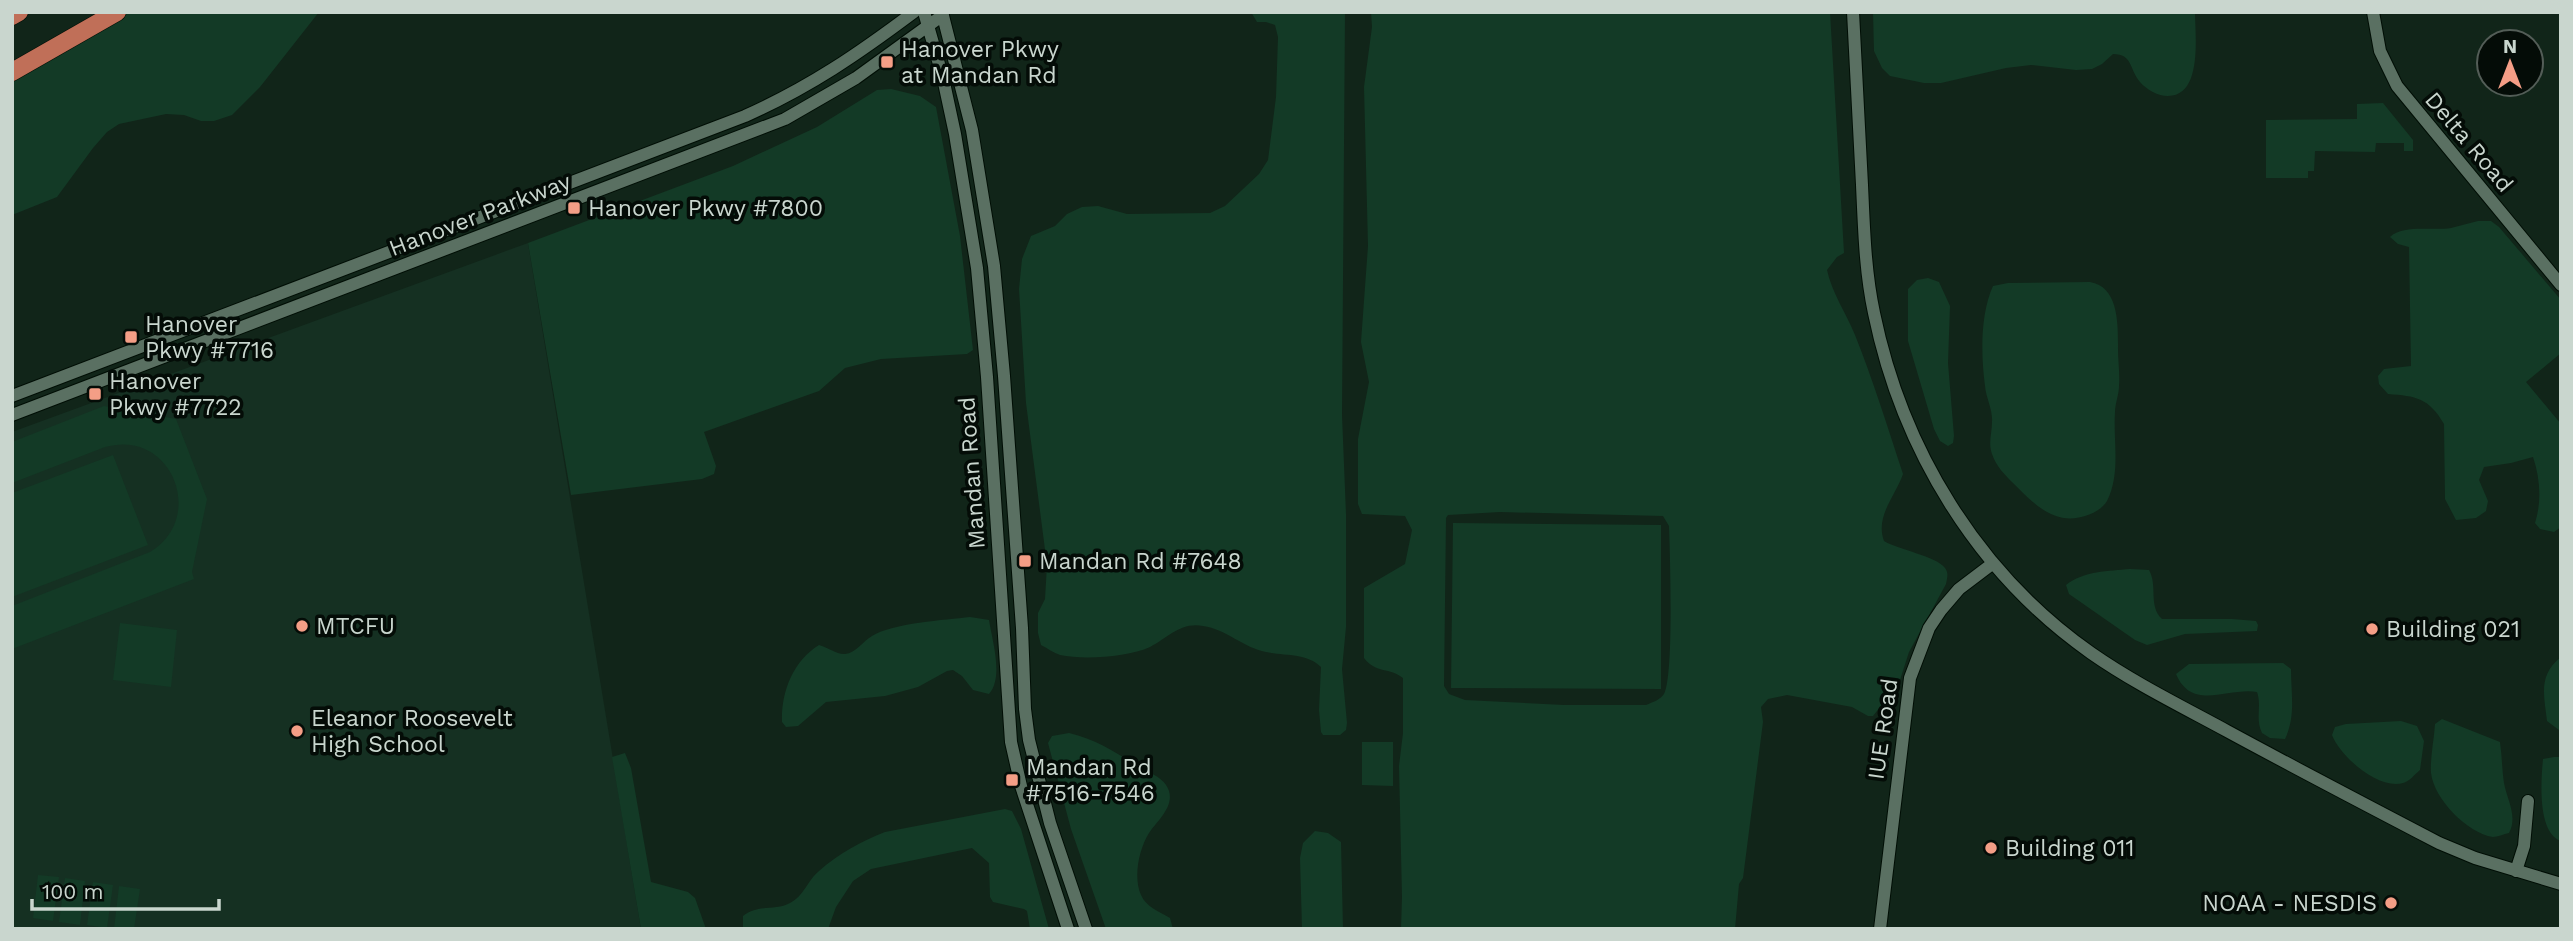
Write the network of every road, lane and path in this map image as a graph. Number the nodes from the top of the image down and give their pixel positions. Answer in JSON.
{"nodes":[{"id":1,"x":19,"y":12,"type":"edge"},
{"id":2,"x":117,"y":12,"type":"edge"},
{"id":3,"x":914,"y":12,"type":"edge"},
{"id":4,"x":924,"y":12,"type":"edge"},
{"id":5,"x":1853,"y":12,"type":"edge"},
{"id":6,"x":2373,"y":12,"type":"edge"},
{"id":7,"x":943,"y":14,"type":"edge"},
{"id":8,"x":12,"y":16,"type":"edge"},
{"id":9,"x":928,"y":26,"type":"junction"},
{"id":10,"x":12,"y":72,"type":"edge"},
{"id":11,"x":2561,"y":285,"type":"edge"},
{"id":12,"x":12,"y":396,"type":"edge"},
{"id":13,"x":12,"y":415,"type":"edge"},
{"id":14,"x":1992,"y":565,"type":"junction"},
{"id":15,"x":2528,"y":801,"type":"dead end"},
{"id":16,"x":2516,"y":871,"type":"junction"},
{"id":17,"x":2561,"y":884,"type":"edge"},
{"id":18,"x":1068,"y":929,"type":"edge"},
{"id":19,"x":1086,"y":929,"type":"edge"},
{"id":20,"x":1880,"y":929,"type":"edge"}],
"edges":[{"from":1,"to":8,"type":"highway"},
{"from":2,"to":10,"type":"highway"},
{"from":3,"to":12,"type":"street","name":"Hanover Parkway"},
{"from":4,"to":9,"type":"street","name":"Mandan Road"},
{"from":5,"to":14,"type":"street"},
{"from":6,"to":11,"type":"street","name":"Delta Road"},
{"from":7,"to":9,"type":"street","name":"Hanover Parkway"},
{"from":7,"to":19,"type":"street","name":"Mandan Road"},
{"from":9,"to":13,"type":"street","name":"Hanover Parkway"},
{"from":9,"to":18,"type":"street","name":"Mandan Road"},
{"from":14,"to":16,"type":"street"},
{"from":14,"to":20,"type":"street","name":"IUE Road"},
{"from":15,"to":16,"type":"street"},
{"from":16,"to":17,"type":"street"}]}
